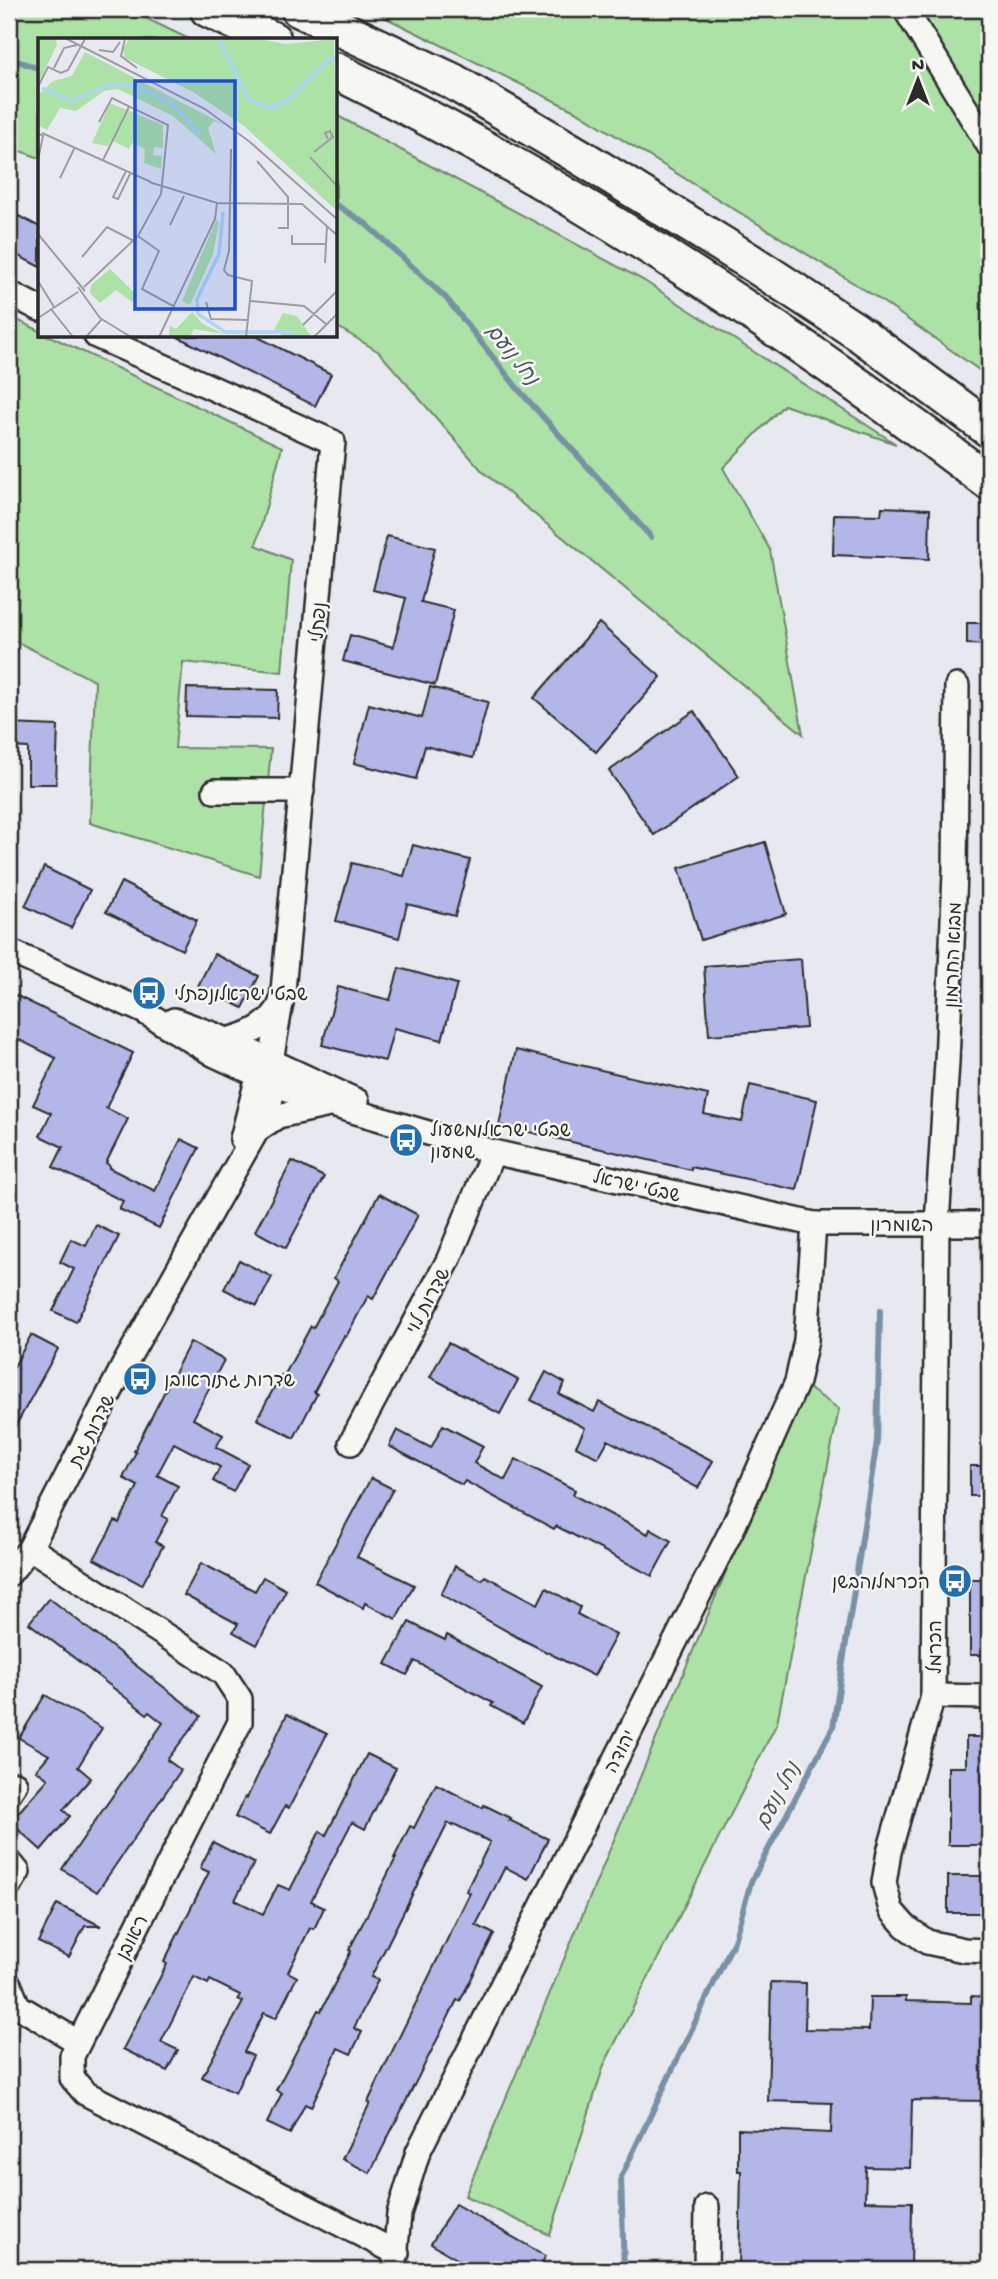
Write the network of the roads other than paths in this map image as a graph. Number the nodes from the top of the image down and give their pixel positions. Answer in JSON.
{"nodes":[{"id":1,"x":208,"y":9,"type":"edge"},
{"id":2,"x":299,"y":9,"type":"edge"},
{"id":3,"x":905,"y":9,"type":"edge"},
{"id":4,"x":269,"y":38,"type":"edge"},
{"id":5,"x":338,"y":72,"type":"edge"},
{"id":6,"x":989,"y":146,"type":"edge"},
{"id":7,"x":9,"y":293,"type":"edge"},
{"id":8,"x":38,"y":308,"type":"edge"},
{"id":9,"x":100,"y":338,"type":"edge"},
{"id":10,"x":989,"y":429,"type":"edge"},
{"id":11,"x":989,"y":482,"type":"edge"},
{"id":12,"x":957,"y":686,"type":"dead end"},
{"id":13,"x":215,"y":791,"type":"dead end"},
{"id":14,"x":302,"y":791,"type":"junction"},
{"id":15,"x":9,"y":951,"type":"edge"},
{"id":16,"x":282,"y":1002,"type":"junction"},
{"id":17,"x":143,"y":1011,"type":"junction"},
{"id":18,"x":226,"y":1040,"type":"junction"},
{"id":19,"x":268,"y":1074,"type":"junction"},
{"id":20,"x":329,"y":1105,"type":"junction"},
{"id":21,"x":257,"y":1130,"type":"junction"},
{"id":22,"x":420,"y":1131,"type":"junction"},
{"id":23,"x":493,"y":1152,"type":"junction"},
{"id":24,"x":232,"y":1174,"type":"junction"},
{"id":25,"x":814,"y":1224,"type":"junction"},
{"id":26,"x":937,"y":1224,"type":"junction"},
{"id":27,"x":989,"y":1224,"type":"edge"},
{"id":28,"x":351,"y":1443,"type":"dead end"},
{"id":29,"x":30,"y":1548,"type":"junction"},
{"id":30,"x":9,"y":1574,"type":"edge"},
{"id":31,"x":933,"y":1696,"type":"junction"},
{"id":32,"x":989,"y":1697,"type":"edge"},
{"id":33,"x":9,"y":1861,"type":"edge"},
{"id":34,"x":9,"y":1886,"type":"edge"},
{"id":35,"x":989,"y":1951,"type":"edge"},
{"id":36,"x":9,"y":1984,"type":"edge"},
{"id":37,"x":78,"y":2042,"type":"junction"},
{"id":38,"x":707,"y":2207,"type":"dead end"},
{"id":39,"x":396,"y":2262,"type":"edge"},
{"id":40,"x":706,"y":2270,"type":"edge"}],
"edges":[{"from":1,"to":4,"type":"highway"},
{"from":2,"to":10,"type":"highway"},
{"from":3,"to":6,"type":"street"},
{"from":5,"to":11,"type":"highway"},
{"from":7,"to":8,"type":"street"},
{"from":9,"to":14,"type":"street","name":"נפתלי"},
{"from":12,"to":26,"type":"street","name":"מבוא החרמון"},
{"from":13,"to":14,"type":"street"},
{"from":14,"to":16,"type":"street","name":"נפתלי"},
{"from":15,"to":17,"type":"street","name":"שבטי ישראל"},
{"from":16,"to":18,"type":"street"},
{"from":16,"to":19,"type":"street","name":"נפתלי"},
{"from":17,"to":18,"type":"street","name":"שבטי ישראל"},
{"from":17,"to":19,"type":"street","name":"שבטי ישראל"},
{"from":18,"to":19,"type":"street","name":"שבטי ישראל"},
{"from":19,"to":20,"type":"street","name":"שבטי ישראל"},
{"from":19,"to":21,"type":"street","name":"שדרות גת"},
{"from":19,"to":22,"type":"street","name":"שבטי ישראל"},
{"from":19,"to":24,"type":"street","name":"שדרות גת"},
{"from":20,"to":21,"type":"street"},
{"from":20,"to":22,"type":"street","name":"שבטי ישראל"},
{"from":21,"to":24,"type":"street","name":"שדרות גת"},
{"from":22,"to":23,"type":"street","name":"שבטי ישראל"},
{"from":23,"to":25,"type":"street","name":"שבטי ישראל"},
{"from":23,"to":28,"type":"street","name":"שדרות לוי"},
{"from":24,"to":29,"type":"street","name":"שדרות גת"},
{"from":25,"to":26,"type":"street","name":"השומרון"},
{"from":25,"to":39,"type":"street","name":"יהודה"},
{"from":26,"to":27,"type":"street","name":"השומרון"},
{"from":26,"to":31,"type":"street","name":"הכרמל"},
{"from":29,"to":30,"type":"street","name":"שדרות גת"},
{"from":29,"to":37,"type":"street","name":"ראובן"},
{"from":31,"to":32,"type":"street"},
{"from":31,"to":35,"type":"street","name":"הכרמל"},
{"from":33,"to":34,"type":"street"},
{"from":36,"to":37,"type":"street"},
{"from":37,"to":39,"type":"street","name":"ראובן"},
{"from":38,"to":40,"type":"street"}]}
